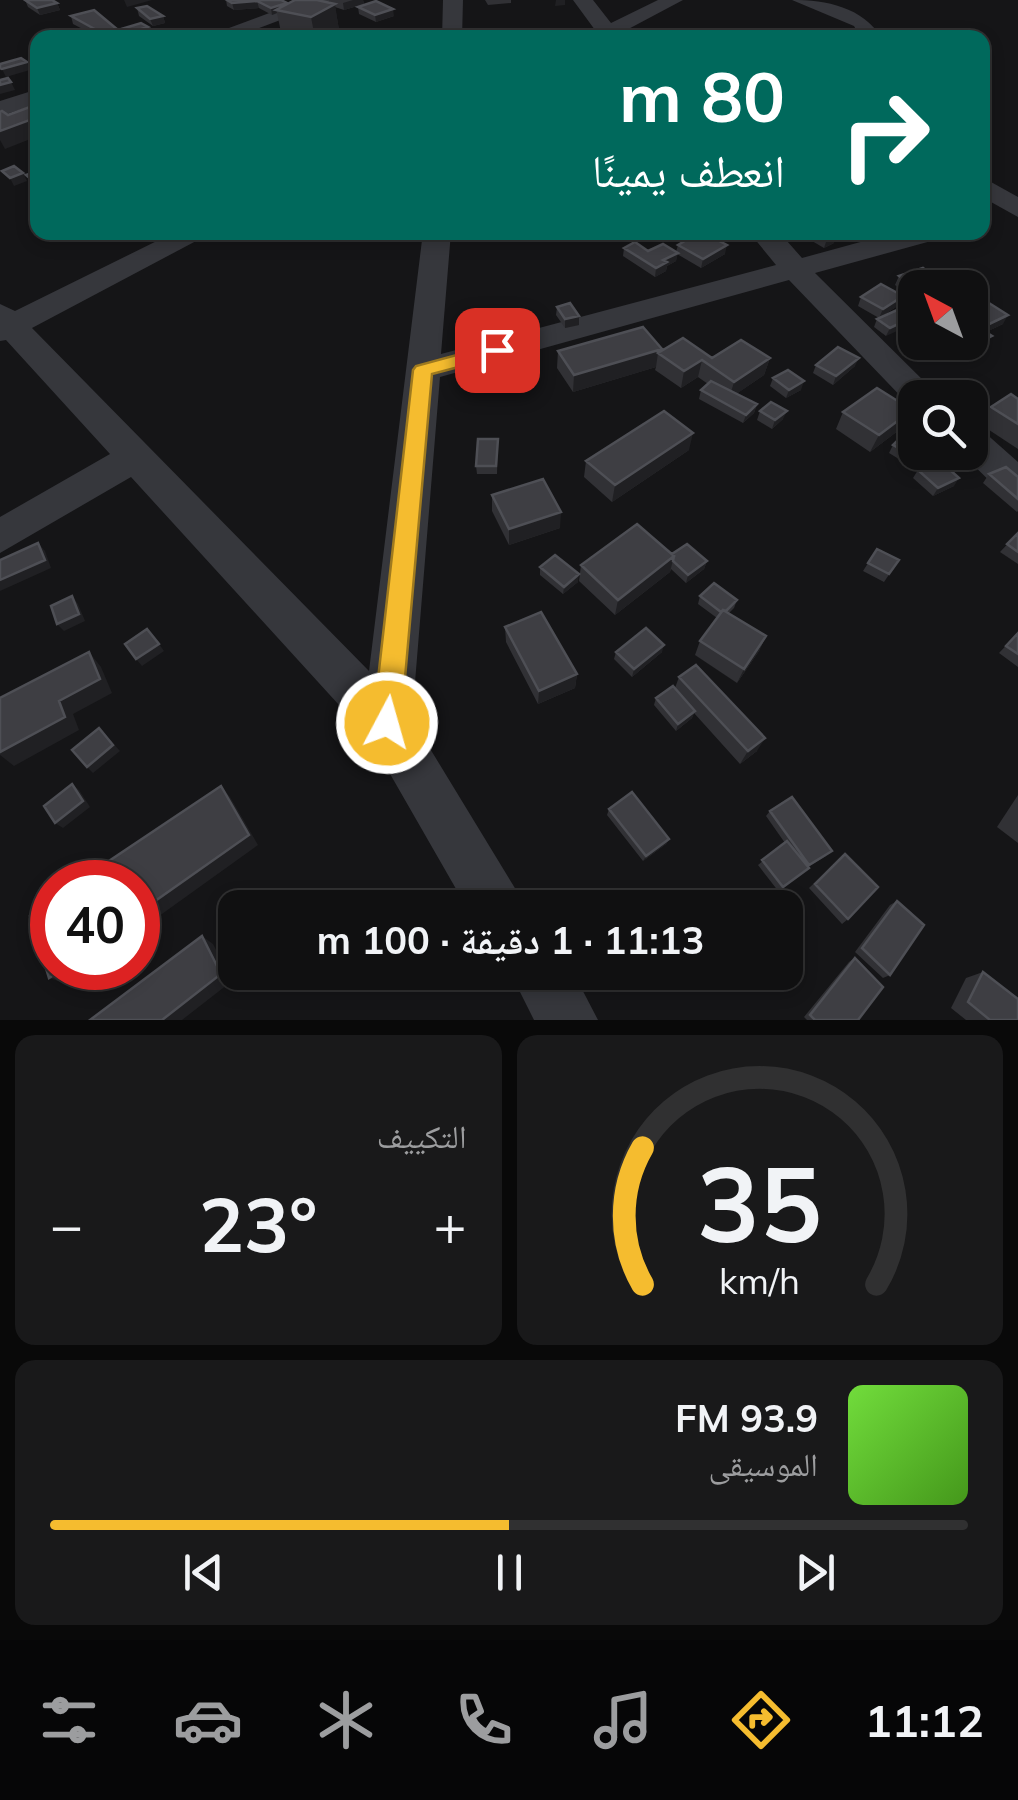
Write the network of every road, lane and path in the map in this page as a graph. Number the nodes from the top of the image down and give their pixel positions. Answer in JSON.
{"nodes":[{"id":1,"x":323,"y":0,"type":"edge"},
{"id":2,"x":453,"y":0,"type":"edge"},
{"id":3,"x":583,"y":0,"type":"edge"},
{"id":4,"x":673,"y":0,"type":"edge"},
{"id":5,"x":802,"y":0,"type":"edge"},
{"id":6,"x":283,"y":5,"type":"edge"},
{"id":7,"x":229,"y":30,"type":"edge"},
{"id":8,"x":452,"y":30,"type":"edge"},
{"id":9,"x":601,"y":30,"type":"edge"},
{"id":10,"x":616,"y":30,"type":"edge"},
{"id":11,"x":867,"y":30,"type":"edge"},
{"id":12,"x":30,"y":99,"type":"edge"},
{"id":13,"x":0,"y":109,"type":"edge"},
{"id":14,"x":990,"y":190,"type":"edge"},
{"id":15,"x":1018,"y":209,"type":"edge"},
{"id":16,"x":990,"y":217,"type":"edge"},
{"id":17,"x":182,"y":240,"type":"edge"},
{"id":18,"x":436,"y":240,"type":"edge"},
{"id":19,"x":770,"y":240,"type":"edge"},
{"id":20,"x":903,"y":240,"type":"edge"},
{"id":21,"x":795,"y":270,"type":"junction"},
{"id":22,"x":3,"y":324,"type":"edge"},
{"id":23,"x":423,"y":370,"type":"junction"},
{"id":24,"x":905,"y":380,"type":"edge"},
{"id":25,"x":988,"y":457,"type":"edge"},
{"id":26,"x":134,"y":458,"type":"junction"},
{"id":27,"x":1018,"y":485,"type":"edge"},
{"id":28,"x":0,"y":537,"type":"edge"},
{"id":29,"x":387,"y":723,"type":"junction"},
{"id":30,"x":488,"y":890,"type":"edge"},
{"id":31,"x":550,"y":990,"type":"edge"},
{"id":32,"x":568,"y":1020,"type":"edge"}],
"edges":[{"from":1,"to":6,"type":"street"},
{"from":2,"to":8,"type":"street"},
{"from":3,"to":9,"type":"street"},
{"from":4,"to":10,"type":"street"},
{"from":5,"to":11,"type":"street"},
{"from":6,"to":7,"type":"street"},
{"from":12,"to":13,"type":"street"},
{"from":14,"to":15,"type":"street"},
{"from":15,"to":16,"type":"street"},
{"from":17,"to":22,"type":"street"},
{"from":18,"to":23,"type":"street"},
{"from":19,"to":21,"type":"street"},
{"from":20,"to":21,"type":"street"},
{"from":21,"to":23,"type":"street"},
{"from":21,"to":24,"type":"street"},
{"from":22,"to":26,"type":"street"},
{"from":23,"to":29,"type":"street"},
{"from":25,"to":27,"type":"street"},
{"from":26,"to":28,"type":"street"},
{"from":26,"to":29,"type":"street"},
{"from":29,"to":30,"type":"street"},
{"from":31,"to":32,"type":"street"}]}
